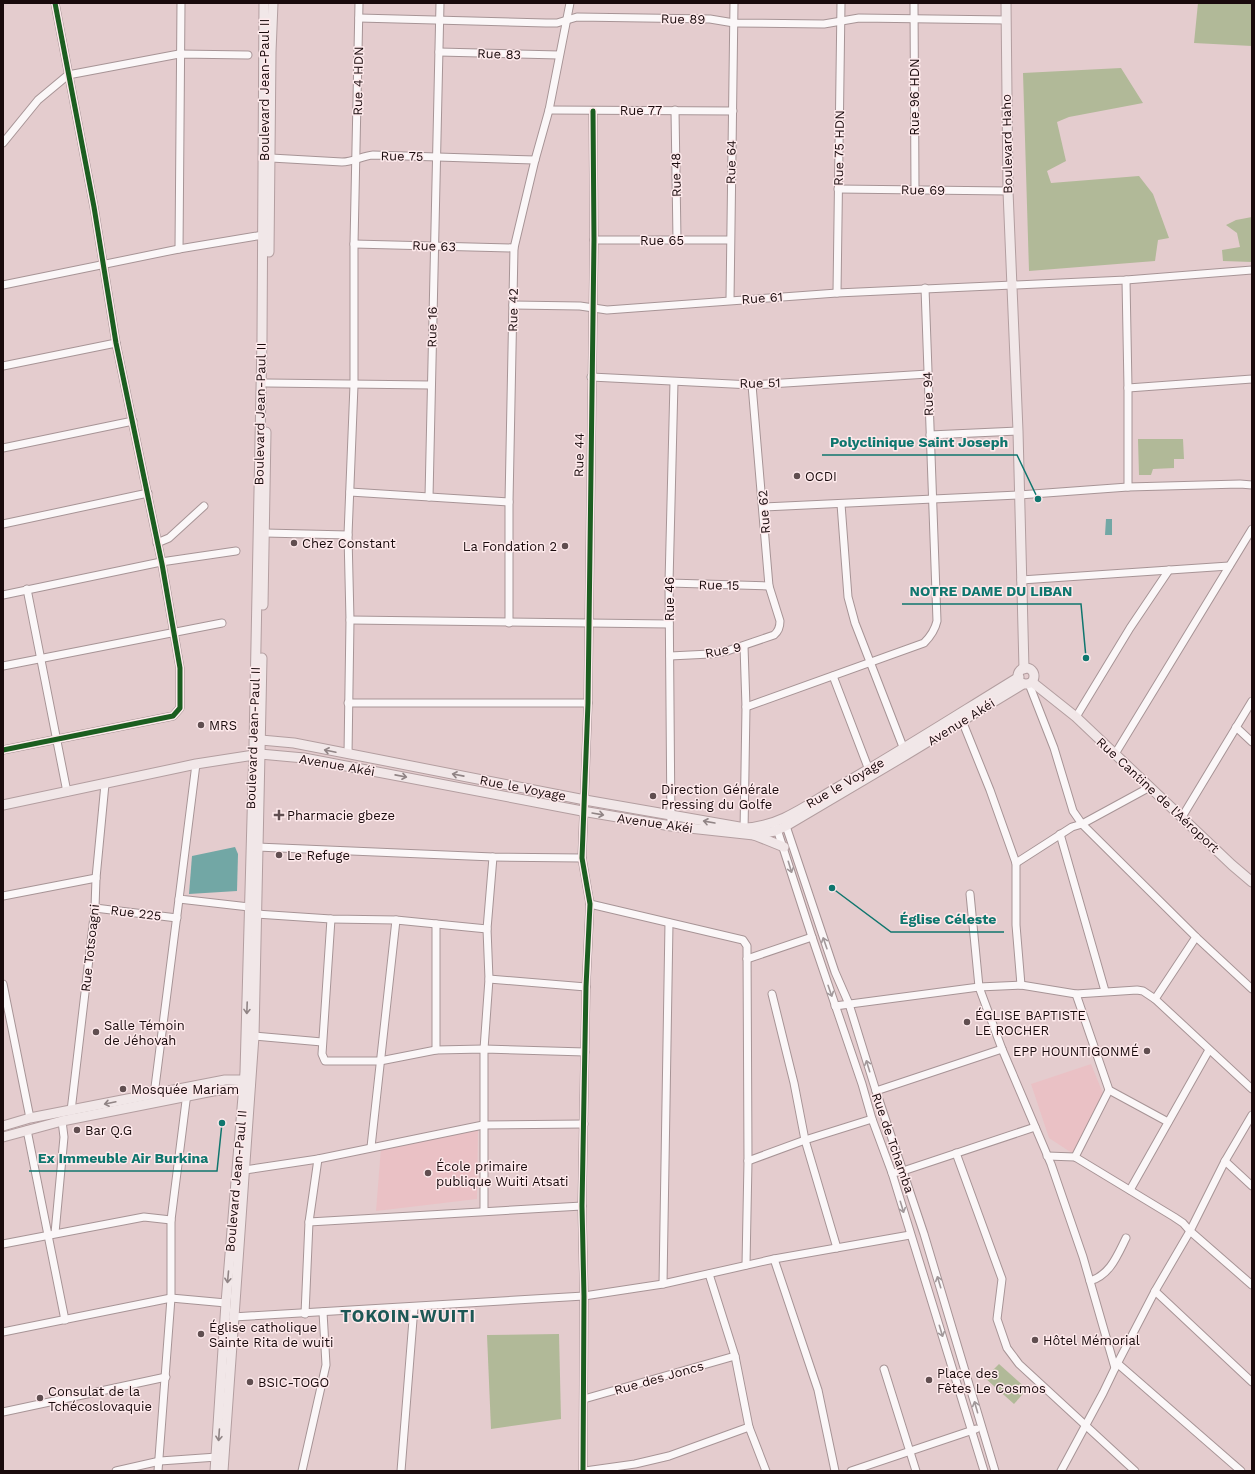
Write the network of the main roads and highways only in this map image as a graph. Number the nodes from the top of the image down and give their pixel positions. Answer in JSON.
{"nodes":[{"id":1,"x":264,"y":3,"type":"edge"},
{"id":2,"x":273,"y":3,"type":"edge"},
{"id":3,"x":1006,"y":3,"type":"edge"},
{"id":4,"x":1024,"y":669,"type":"junction"},
{"id":5,"x":1026,"y":682,"type":"junction"},
{"id":6,"x":256,"y":751,"type":"junction"},
{"id":7,"x":905,"y":752,"type":"junction"},
{"id":8,"x":3,"y":805,"type":"edge"},
{"id":9,"x":780,"y":824,"type":"junction"},
{"id":10,"x":744,"y":831,"type":"junction"},
{"id":11,"x":754,"y":835,"type":"junction"},
{"id":12,"x":784,"y":848,"type":"road end"},
{"id":13,"x":1252,"y":882,"type":"edge"},
{"id":14,"x":246,"y":1083,"type":"junction"},
{"id":15,"x":187,"y":1092,"type":"junction"},
{"id":16,"x":3,"y":1126,"type":"edge"},
{"id":17,"x":3,"y":1137,"type":"edge"},
{"id":18,"x":216,"y":1471,"type":"edge"},
{"id":19,"x":223,"y":1471,"type":"edge"}],
"edges":[{"from":1,"to":6,"type":"main road","name":"Boulevard Jean-Paul II"},
{"from":2,"to":6,"type":"main road","name":"Boulevard Jean-Paul II"},
{"from":3,"to":4,"type":"main road","name":"Boulevard Haho"},
{"from":4,"to":5,"type":"main road"},
{"from":4,"to":5,"type":"main road"},
{"from":5,"to":7,"type":"main road","name":"Rue le Voyage"},
{"from":5,"to":13,"type":"main road","name":"Rue Cantine de l'Aéroport"},
{"from":6,"to":8,"type":"main road","name":"Avenue Akéi"},
{"from":6,"to":10,"type":"main road","name":"Avenue Akéi","one_way":true},
{"from":10,"to":6,"type":"main road","name":"Rue le Voyage","one_way":true},
{"from":6,"to":14,"type":"main road","name":"Boulevard Jean-Paul II","one_way":true},
{"from":6,"to":14,"type":"main road","name":"Boulevard Jean-Paul II"},
{"from":7,"to":9,"type":"main road","name":"Avenue Akéi"},
{"from":7,"to":9,"type":"main road","name":"Rue le Voyage"},
{"from":9,"to":10,"type":"main road","name":"Rue le Voyage"},
{"from":9,"to":11,"type":"main road","name":"Avenue Akéi"},
{"from":10,"to":11,"type":"main road","name":"Avenue Akéi"},
{"from":11,"to":12,"type":"main road"},
{"from":14,"to":15,"type":"main road"},
{"from":14,"to":15,"type":"main road"},
{"from":14,"to":18,"type":"main road","name":"Boulevard Jean-Paul II","one_way":true},
{"from":14,"to":19,"type":"main road","name":"Boulevard Jean-Paul II"},
{"from":15,"to":16,"type":"main road","one_way":true},
{"from":15,"to":17,"type":"main road"}]}
